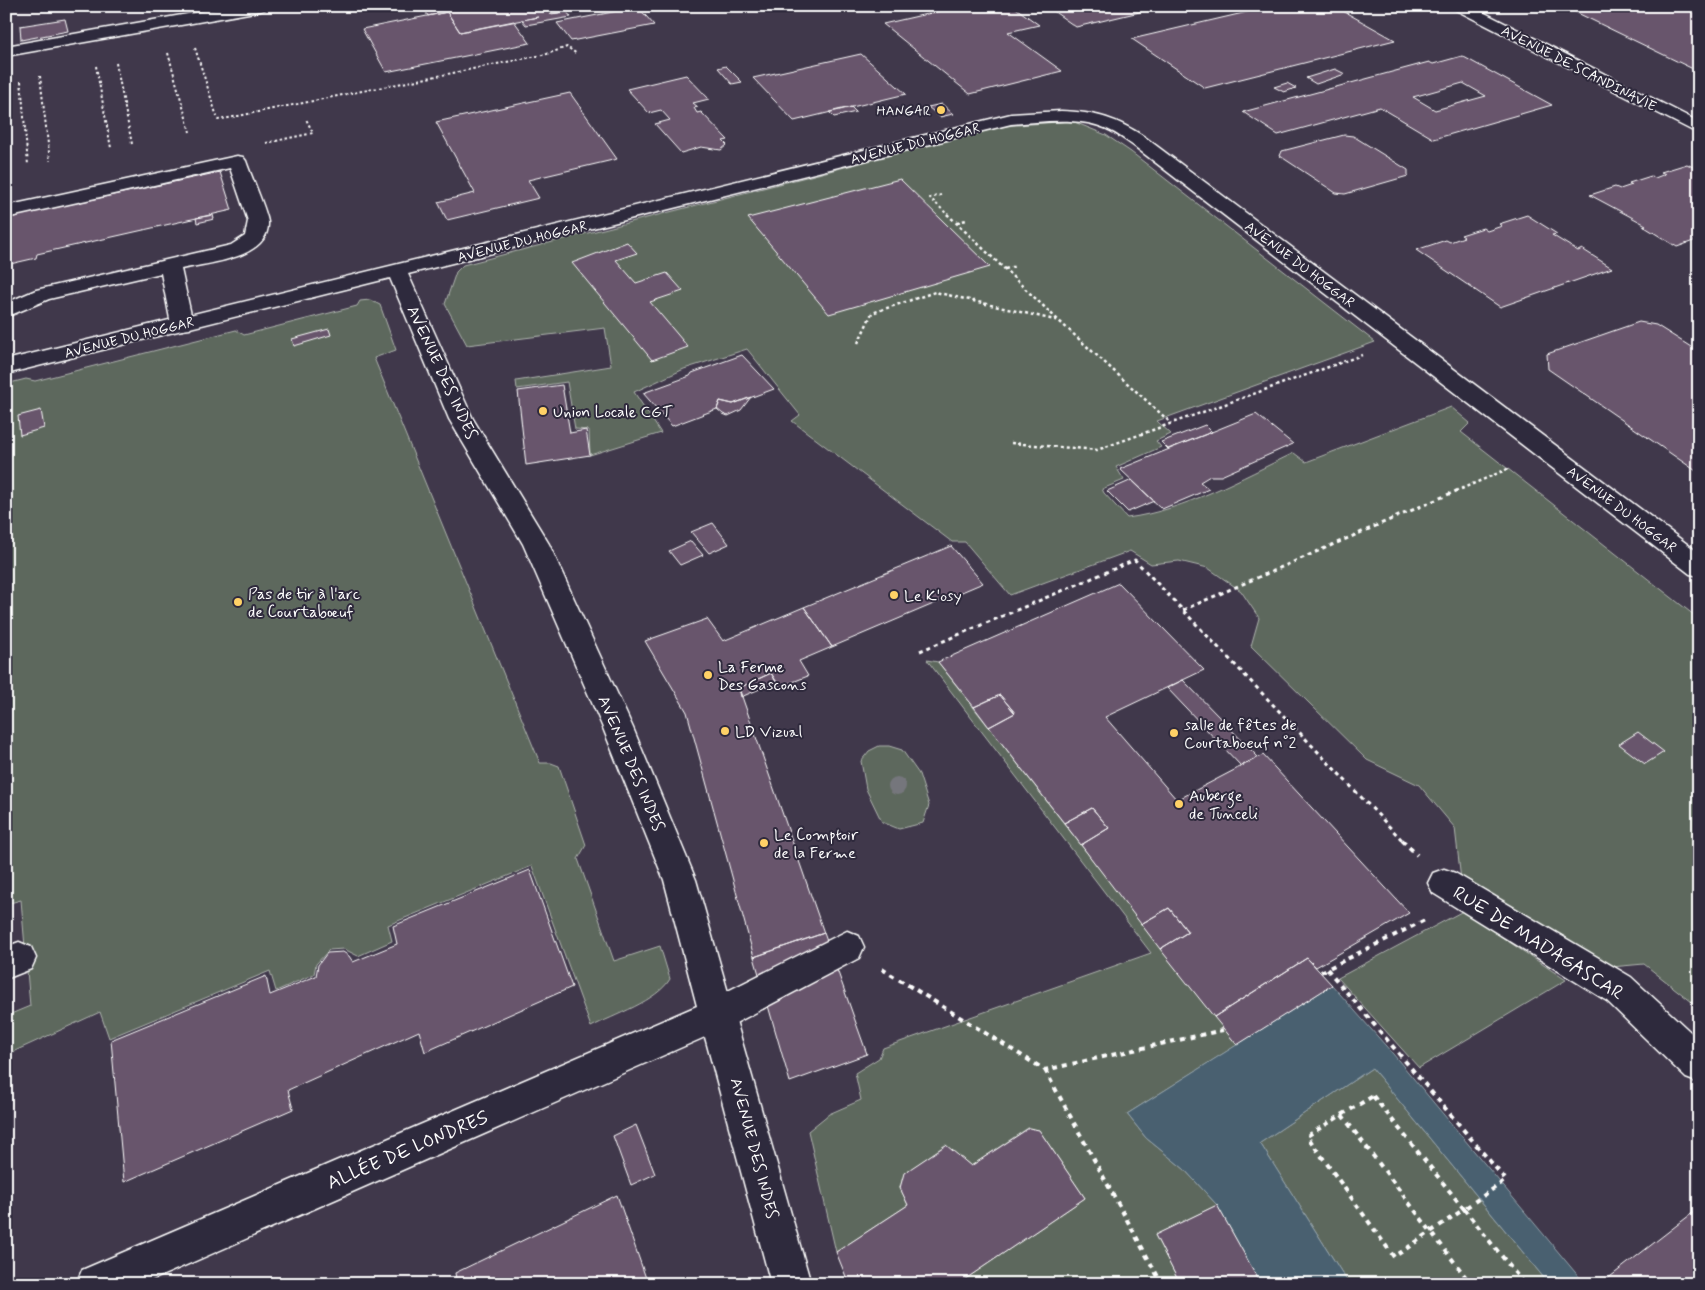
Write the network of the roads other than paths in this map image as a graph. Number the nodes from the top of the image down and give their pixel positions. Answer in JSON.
{"nodes":[{"id":1,"x":260,"y":6,"type":"edge"},
{"id":2,"x":1459,"y":6,"type":"edge"},
{"id":3,"x":6,"y":51,"type":"edge"},
{"id":4,"x":1699,"y":129,"type":"edge"},
{"id":5,"x":6,"y":212,"type":"edge"},
{"id":6,"x":170,"y":266,"type":"junction"},
{"id":7,"x":397,"y":272,"type":"junction"},
{"id":8,"x":6,"y":312,"type":"edge"},
{"id":9,"x":182,"y":324,"type":"junction"},
{"id":10,"x":6,"y":367,"type":"edge"},
{"id":11,"x":1696,"y":562,"type":"edge"},
{"id":12,"x":1457,"y":890,"type":"road end"},
{"id":13,"x":847,"y":947,"type":"road end"},
{"id":14,"x":718,"y":1014,"type":"junction"},
{"id":15,"x":1699,"y":1065,"type":"edge"},
{"id":16,"x":96,"y":1284,"type":"edge"},
{"id":17,"x":791,"y":1284,"type":"edge"}],
"edges":[{"from":1,"to":3,"type":"street"},
{"from":2,"to":4,"type":"street","name":"AVENUE DE SCANDINAVIE"},
{"from":5,"to":6,"type":"street"},
{"from":6,"to":8,"type":"street"},
{"from":6,"to":9,"type":"street"},
{"from":7,"to":9,"type":"street","name":"AVENUE DU HOGGAR"},
{"from":7,"to":11,"type":"street","name":"AVENUE DU HOGGAR"},
{"from":7,"to":14,"type":"street","name":"AVENUE DES INDES"},
{"from":9,"to":10,"type":"street","name":"AVENUE DU HOGGAR"},
{"from":12,"to":15,"type":"street","name":"RUE DE MADAGASCAR"},
{"from":13,"to":14,"type":"street","name":"ALLÉE DE LONDRES"},
{"from":14,"to":16,"type":"street","name":"ALLÉE DE LONDRES"},
{"from":14,"to":17,"type":"street","name":"AVENUE DES INDES"}]}
